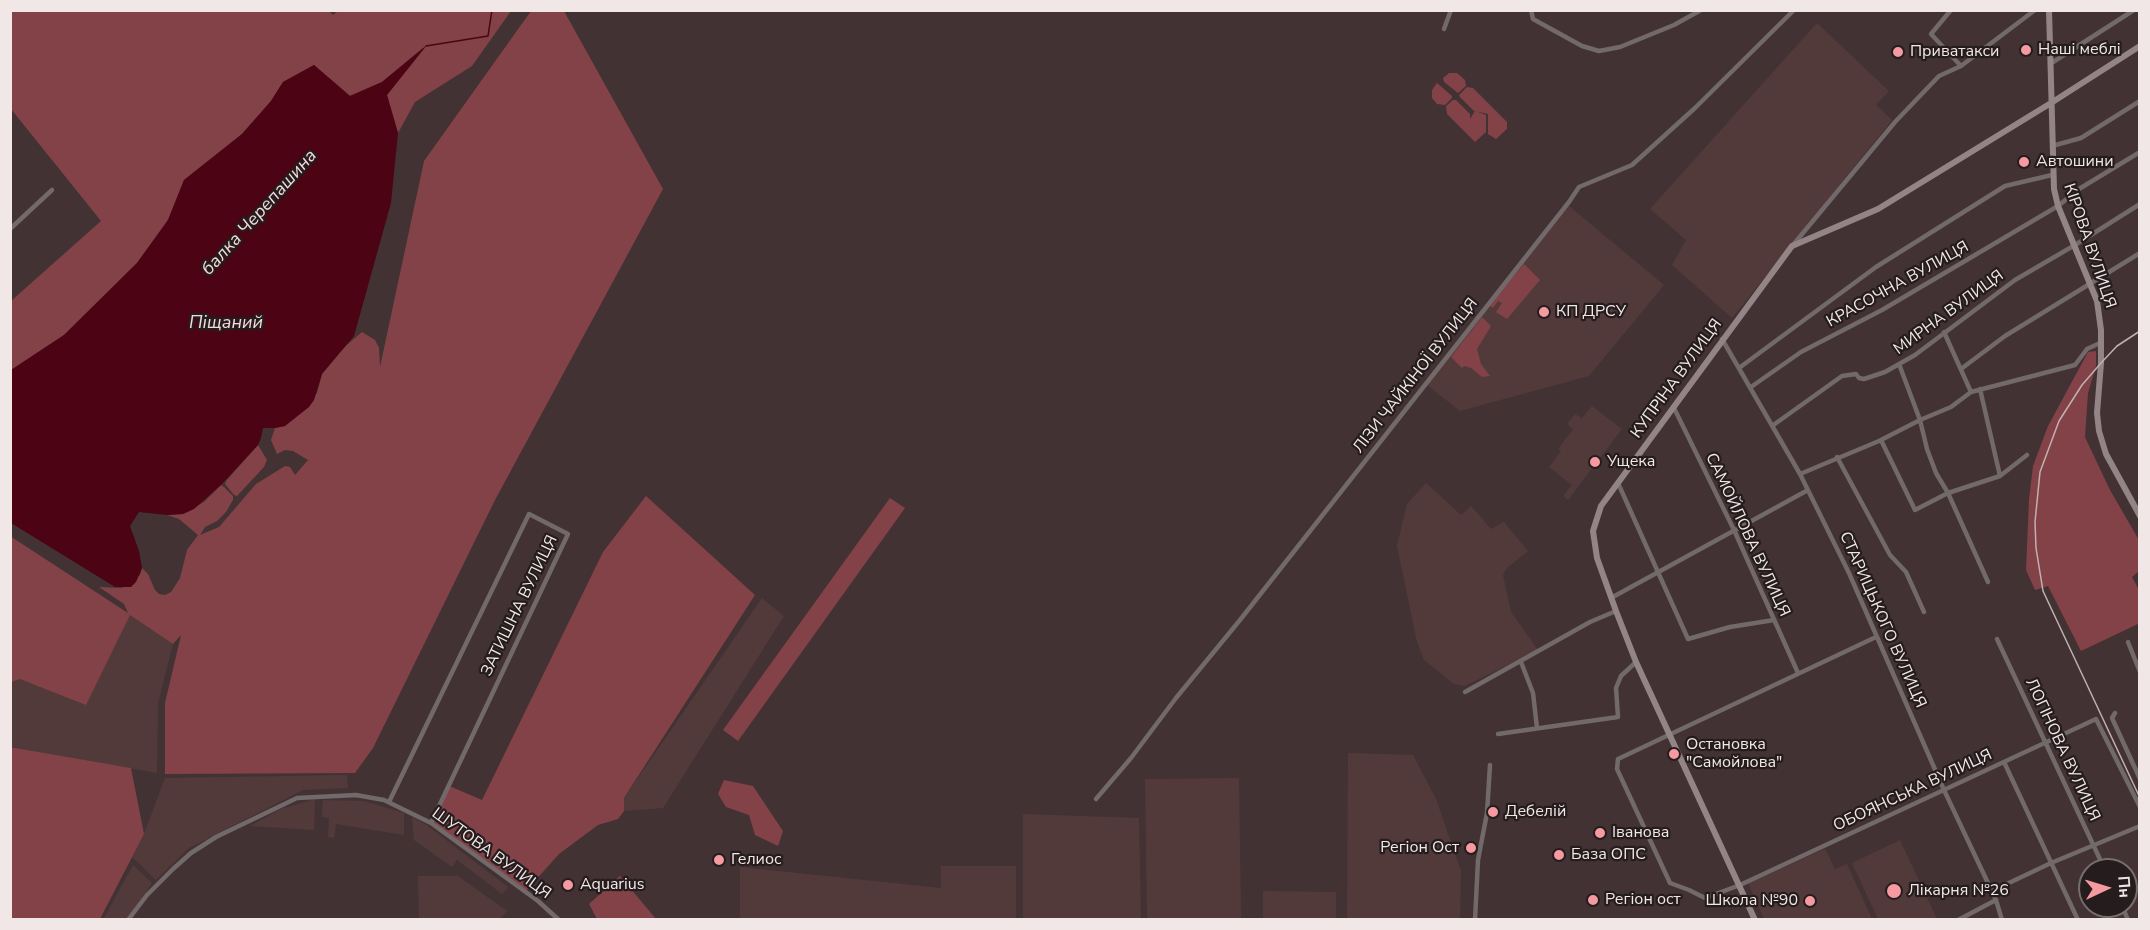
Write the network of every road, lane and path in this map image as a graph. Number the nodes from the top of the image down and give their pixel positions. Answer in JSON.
{"nodes":[{"id":1,"x":1451,"y":10,"type":"edge"},
{"id":2,"x":1531,"y":10,"type":"edge"},
{"id":3,"x":1701,"y":10,"type":"edge"},
{"id":4,"x":1794,"y":10,"type":"edge"},
{"id":5,"x":1951,"y":10,"type":"edge"},
{"id":6,"x":2035,"y":10,"type":"edge"},
{"id":7,"x":2049,"y":10,"type":"edge"},
{"id":8,"x":2134,"y":10,"type":"edge"},
{"id":9,"x":1444,"y":29,"type":"dead end"},
{"id":10,"x":2139,"y":46,"type":"edge"},
{"id":11,"x":2050,"y":64,"type":"junction"},
{"id":12,"x":1960,"y":66,"type":"junction"},
{"id":13,"x":2139,"y":101,"type":"edge"},
{"id":14,"x":2051,"y":103,"type":"junction"},
{"id":15,"x":2051,"y":146,"type":"junction"},
{"id":16,"x":2139,"y":152,"type":"edge"},
{"id":17,"x":2052,"y":175,"type":"junction"},
{"id":18,"x":52,"y":190,"type":"dead end"},
{"id":19,"x":2139,"y":204,"type":"edge"},
{"id":20,"x":2058,"y":206,"type":"junction"},
{"id":21,"x":10,"y":229,"type":"edge"},
{"id":22,"x":2074,"y":245,"type":"junction"},
{"id":23,"x":1792,"y":246,"type":"junction"},
{"id":24,"x":2139,"y":253,"type":"edge"},
{"id":25,"x":2091,"y":283,"type":"junction"},
{"id":26,"x":1944,"y":332,"type":"junction"},
{"id":27,"x":1722,"y":339,"type":"junction"},
{"id":28,"x":2100,"y":342,"type":"junction"},
{"id":29,"x":1899,"y":364,"type":"junction"},
{"id":30,"x":1739,"y":368,"type":"junction"},
{"id":31,"x":1961,"y":369,"type":"junction"},
{"id":32,"x":1750,"y":387,"type":"junction"},
{"id":33,"x":1980,"y":389,"type":"junction"},
{"id":34,"x":1971,"y":392,"type":"junction"},
{"id":35,"x":1674,"y":408,"type":"junction"},
{"id":36,"x":1920,"y":420,"type":"junction"},
{"id":37,"x":1772,"y":426,"type":"junction"},
{"id":38,"x":1881,"y":440,"type":"junction"},
{"id":39,"x":2027,"y":455,"type":"dead end"},
{"id":40,"x":1837,"y":457,"type":"junction"},
{"id":41,"x":1800,"y":474,"type":"junction"},
{"id":42,"x":2000,"y":476,"type":"junction"},
{"id":43,"x":1618,"y":483,"type":"junction"},
{"id":44,"x":1808,"y":490,"type":"junction"},
{"id":45,"x":1948,"y":494,"type":"junction"},
{"id":46,"x":2139,"y":516,"type":"edge"},
{"id":47,"x":1734,"y":530,"type":"junction"},
{"id":48,"x":1658,"y":572,"type":"junction"},
{"id":49,"x":1988,"y":582,"type":"dead end"},
{"id":50,"x":1611,"y":598,"type":"junction"},
{"id":51,"x":1616,"y":611,"type":"junction"},
{"id":52,"x":1924,"y":612,"type":"dead end"},
{"id":53,"x":1774,"y":620,"type":"junction"},
{"id":54,"x":1876,"y":637,"type":"junction"},
{"id":55,"x":1997,"y":639,"type":"dead end"},
{"id":56,"x":2128,"y":642,"type":"dead end"},
{"id":57,"x":1521,"y":662,"type":"junction"},
{"id":58,"x":1636,"y":662,"type":"junction"},
{"id":59,"x":2139,"y":672,"type":"edge"},
{"id":60,"x":1798,"y":673,"type":"junction"},
{"id":61,"x":1466,"y":692,"type":"dead end"},
{"id":62,"x":2115,"y":713,"type":"dead end"},
{"id":63,"x":1537,"y":728,"type":"junction"},
{"id":64,"x":1498,"y":734,"type":"dead end"},
{"id":65,"x":1669,"y":734,"type":"junction"},
{"id":66,"x":2045,"y":743,"type":"junction"},
{"id":67,"x":2004,"y":762,"type":"junction"},
{"id":68,"x":1490,"y":765,"type":"dead end"},
{"id":69,"x":2139,"y":779,"type":"edge"},
{"id":70,"x":1944,"y":790,"type":"junction"},
{"id":71,"x":1096,"y":799,"type":"dead end"},
{"id":72,"x":389,"y":802,"type":"junction"},
{"id":73,"x":2139,"y":807,"type":"edge"},
{"id":74,"x":431,"y":823,"type":"junction"},
{"id":75,"x":2139,"y":826,"type":"edge"},
{"id":76,"x":2094,"y":845,"type":"junction"},
{"id":77,"x":2100,"y":858,"type":"edge"},
{"id":78,"x":2051,"y":863,"type":"junction"},
{"id":79,"x":1740,"y":885,"type":"junction"},
{"id":80,"x":1992,"y":891,"type":"junction"},
{"id":81,"x":1996,"y":900,"type":"junction"},
{"id":82,"x":129,"y":920,"type":"edge"},
{"id":83,"x":559,"y":920,"type":"edge"},
{"id":84,"x":1475,"y":920,"type":"edge"},
{"id":85,"x":1755,"y":920,"type":"edge"},
{"id":86,"x":1958,"y":920,"type":"edge"},
{"id":87,"x":2002,"y":920,"type":"edge"},
{"id":88,"x":2078,"y":920,"type":"edge"}],
"edges":[{"from":1,"to":9,"type":"street"},
{"from":2,"to":3,"type":"street"},
{"from":4,"to":71,"type":"street","name":"ЛІЗИ ЧАЙКІНОЇ ВУЛИЦЯ"},
{"from":5,"to":12,"type":"street"},
{"from":6,"to":12,"type":"street","name":"КУПРІНА ВУЛИЦЯ"},
{"from":7,"to":11,"type":"main road","name":"КІРОВА ВУЛИЦЯ"},
{"from":8,"to":11,"type":"street"},
{"from":10,"to":14,"type":"main road","name":"КУПРІНА ВУЛИЦЯ"},
{"from":11,"to":14,"type":"main road","name":"КІРОВА ВУЛИЦЯ"},
{"from":12,"to":23,"type":"street","name":"КУПРІНА ВУЛИЦЯ"},
{"from":13,"to":15,"type":"street"},
{"from":14,"to":15,"type":"main road","name":"КІРОВА ВУЛИЦЯ"},
{"from":14,"to":23,"type":"main road","name":"КУПРІНА ВУЛИЦЯ"},
{"from":15,"to":17,"type":"main road","name":"КІРОВА ВУЛИЦЯ"},
{"from":16,"to":20,"type":"street","name":"КРАСОЧНА ВУЛИЦЯ"},
{"from":17,"to":20,"type":"main road","name":"КІРОВА ВУЛИЦЯ"},
{"from":17,"to":30,"type":"street"},
{"from":18,"to":21,"type":"street"},
{"from":19,"to":22,"type":"street","name":"МИРНА ВУЛИЦЯ"},
{"from":20,"to":22,"type":"main road","name":"КІРОВА ВУЛИЦЯ"},
{"from":20,"to":32,"type":"street","name":"КРАСОЧНА ВУЛИЦЯ"},
{"from":22,"to":25,"type":"main road","name":"КІРОВА ВУЛИЦЯ"},
{"from":22,"to":26,"type":"street","name":"МИРНА ВУЛИЦЯ"},
{"from":23,"to":27,"type":"main road","name":"КУПРІНА ВУЛИЦЯ"},
{"from":24,"to":25,"type":"street"},
{"from":25,"to":28,"type":"main road","name":"КІРОВА ВУЛИЦЯ"},
{"from":25,"to":31,"type":"street"},
{"from":26,"to":29,"type":"street","name":"МИРНА ВУЛИЦЯ"},
{"from":26,"to":31,"type":"street"},
{"from":27,"to":30,"type":"street","name":"СТАРИЦЬКОГО ВУЛИЦЯ"},
{"from":27,"to":35,"type":"main road","name":"КУПРІНА ВУЛИЦЯ"},
{"from":28,"to":33,"type":"street"},
{"from":28,"to":46,"type":"main road","name":"КІРОВА ВУЛИЦЯ"},
{"from":29,"to":36,"type":"street"},
{"from":29,"to":37,"type":"street","name":"МИРНА ВУЛИЦЯ"},
{"from":30,"to":32,"type":"street","name":"СТАРИЦЬКОГО ВУЛИЦЯ"},
{"from":31,"to":34,"type":"street"},
{"from":32,"to":37,"type":"street","name":"СТАРИЦЬКОГО ВУЛИЦЯ"},
{"from":33,"to":34,"type":"street"},
{"from":33,"to":42,"type":"street"},
{"from":34,"to":36,"type":"street"},
{"from":35,"to":43,"type":"main road","name":"КУПРІНА ВУЛИЦЯ"},
{"from":35,"to":47,"type":"street","name":"САМОЙЛОВА ВУЛИЦЯ"},
{"from":36,"to":38,"type":"street"},
{"from":36,"to":45,"type":"street"},
{"from":37,"to":41,"type":"street","name":"СТАРИЦЬКОГО ВУЛИЦЯ"},
{"from":38,"to":40,"type":"street"},
{"from":38,"to":45,"type":"street"},
{"from":39,"to":42,"type":"street"},
{"from":40,"to":41,"type":"street"},
{"from":40,"to":52,"type":"street"},
{"from":41,"to":44,"type":"street","name":"СТАРИЦЬКОГО ВУЛИЦЯ"},
{"from":42,"to":45,"type":"street"},
{"from":43,"to":48,"type":"street"},
{"from":43,"to":50,"type":"main road","name":"КУПРІНА ВУЛИЦЯ"},
{"from":44,"to":47,"type":"street"},
{"from":44,"to":54,"type":"street","name":"СТАРИЦЬКОГО ВУЛИЦЯ"},
{"from":45,"to":49,"type":"street"},
{"from":47,"to":48,"type":"street"},
{"from":47,"to":53,"type":"street","name":"САМОЙЛОВА ВУЛИЦЯ"},
{"from":48,"to":50,"type":"street"},
{"from":48,"to":53,"type":"street"},
{"from":50,"to":51,"type":"main road","name":"КУПРІНА ВУЛИЦЯ"},
{"from":51,"to":57,"type":"street"},
{"from":51,"to":58,"type":"main road","name":"КУПРІНА ВУЛИЦЯ"},
{"from":53,"to":60,"type":"street","name":"САМОЙЛОВА ВУЛИЦЯ"},
{"from":54,"to":60,"type":"street"},
{"from":54,"to":70,"type":"street","name":"СТАРИЦЬКОГО ВУЛИЦЯ"},
{"from":55,"to":66,"type":"street","name":"ЛОГІНОВА ВУЛИЦЯ"},
{"from":56,"to":59,"type":"street"},
{"from":57,"to":61,"type":"street"},
{"from":57,"to":63,"type":"street"},
{"from":58,"to":63,"type":"street"},
{"from":58,"to":65,"type":"main road","name":"КУПРІНА ВУЛИЦЯ"},
{"from":60,"to":65,"type":"street"},
{"from":62,"to":69,"type":"street"},
{"from":63,"to":64,"type":"street"},
{"from":65,"to":79,"type":"main road","name":"КУПРІНА ВУЛИЦЯ"},
{"from":65,"to":79,"type":"street"},
{"from":66,"to":67,"type":"street","name":"ОБОЯНСЬКА ВУЛИЦЯ"},
{"from":66,"to":73,"type":"street","name":"ОБОЯНСЬКА ВУЛИЦЯ"},
{"from":66,"to":76,"type":"street","name":"ЛОГІНОВА ВУЛИЦЯ"},
{"from":67,"to":70,"type":"street","name":"ОБОЯНСЬКА ВУЛИЦЯ"},
{"from":67,"to":78,"type":"street"},
{"from":68,"to":84,"type":"street"},
{"from":70,"to":79,"type":"street","name":"ОБОЯНСЬКА ВУЛИЦЯ"},
{"from":70,"to":80,"type":"street","name":"СТАРИЦЬКОГО ВУЛИЦЯ"},
{"from":72,"to":74,"type":"street","name":"ШУТОВА ВУЛИЦЯ"},
{"from":72,"to":74,"type":"street","name":"ЗАТИШНА ВУЛИЦЯ"},
{"from":72,"to":82,"type":"street","name":"ШУТОВА ВУЛИЦЯ"},
{"from":74,"to":83,"type":"street","name":"ШУТОВА ВУЛИЦЯ"},
{"from":75,"to":76,"type":"street"},
{"from":76,"to":77,"type":"street","name":"ЛОГІНОВА ВУЛИЦЯ"},
{"from":76,"to":78,"type":"street"},
{"from":78,"to":80,"type":"street"},
{"from":78,"to":88,"type":"street"},
{"from":79,"to":85,"type":"main road","name":"КУПРІНА ВУЛИЦЯ"},
{"from":80,"to":81,"type":"street","name":"СТАРИЦЬКОГО ВУЛИЦЯ"},
{"from":81,"to":86,"type":"street"},
{"from":81,"to":87,"type":"street","name":"СТАРИЦЬКОГО ВУЛИЦЯ"}]}
